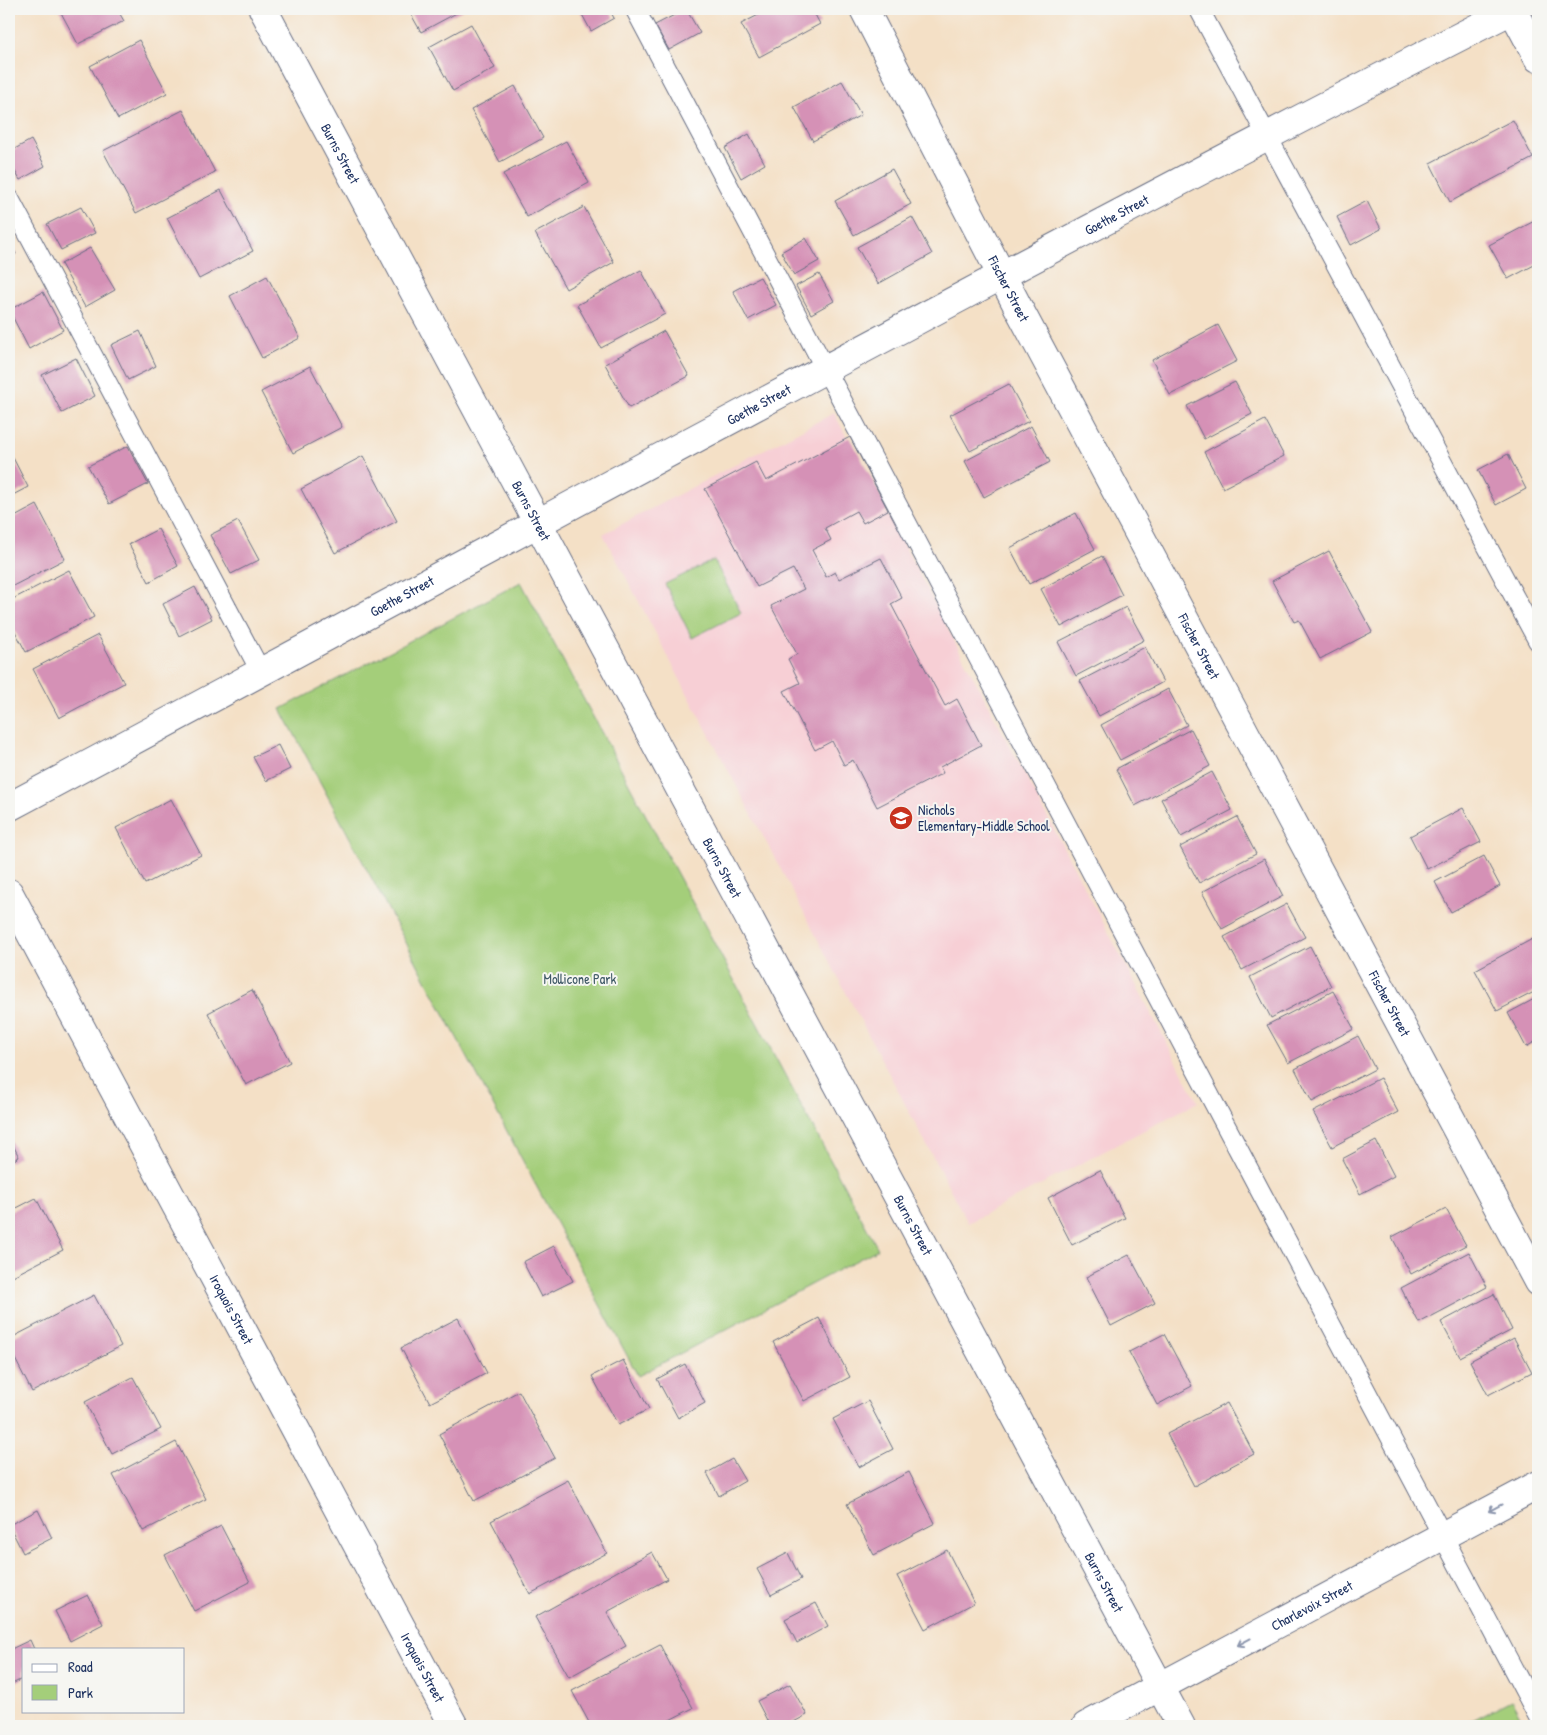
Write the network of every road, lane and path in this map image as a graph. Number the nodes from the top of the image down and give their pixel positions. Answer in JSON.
{"nodes":[{"id":1,"x":263,"y":9,"type":"edge"},
{"id":2,"x":635,"y":9,"type":"edge"},
{"id":3,"x":864,"y":9,"type":"edge"},
{"id":4,"x":1198,"y":9,"type":"edge"},
{"id":5,"x":1512,"y":9,"type":"edge"},
{"id":6,"x":1538,"y":58,"type":"edge"},
{"id":7,"x":1268,"y":135,"type":"junction"},
{"id":8,"x":9,"y":198,"type":"edge"},
{"id":9,"x":1002,"y":276,"type":"junction"},
{"id":10,"x":827,"y":370,"type":"junction"},
{"id":11,"x":539,"y":524,"type":"junction"},
{"id":12,"x":1538,"y":641,"type":"edge"},
{"id":13,"x":261,"y":672,"type":"junction"},
{"id":14,"x":9,"y":806,"type":"edge"},
{"id":15,"x":9,"y":893,"type":"edge"},
{"id":16,"x":1538,"y":1282,"type":"edge"},
{"id":17,"x":1538,"y":1485,"type":"edge"},
{"id":18,"x":1442,"y":1537,"type":"junction"},
{"id":19,"x":1160,"y":1687,"type":"junction"},
{"id":20,"x":1538,"y":1716,"type":"edge"},
{"id":21,"x":454,"y":1726,"type":"edge"},
{"id":22,"x":1086,"y":1726,"type":"edge"},
{"id":23,"x":1181,"y":1726,"type":"edge"}],
"edges":[{"from":1,"to":11,"type":"street","name":"Burns Street"},
{"from":2,"to":10,"type":"lane"},
{"from":3,"to":9,"type":"street","name":"Fischer Street"},
{"from":4,"to":7,"type":"lane"},
{"from":5,"to":6,"type":"street"},
{"from":5,"to":7,"type":"street","name":"Goethe Street"},
{"from":7,"to":9,"type":"street","name":"Goethe Street"},
{"from":7,"to":12,"type":"lane"},
{"from":8,"to":13,"type":"lane"},
{"from":9,"to":10,"type":"street","name":"Goethe Street"},
{"from":9,"to":16,"type":"street","name":"Fischer Street"},
{"from":10,"to":11,"type":"street","name":"Goethe Street"},
{"from":10,"to":18,"type":"lane"},
{"from":11,"to":13,"type":"street","name":"Goethe Street"},
{"from":11,"to":19,"type":"street","name":"Burns Street"},
{"from":13,"to":14,"type":"street","name":"Goethe Street"},
{"from":15,"to":21,"type":"street","name":"Iroquois Street"},
{"from":17,"to":18,"type":"street","name":"Charlevoix Street","one_way":true},
{"from":18,"to":19,"type":"street","name":"Charlevoix Street","one_way":true},
{"from":18,"to":20,"type":"lane"},
{"from":19,"to":22,"type":"street","name":"Charlevoix Street"},
{"from":19,"to":23,"type":"street","name":"Burns Street"}]}
